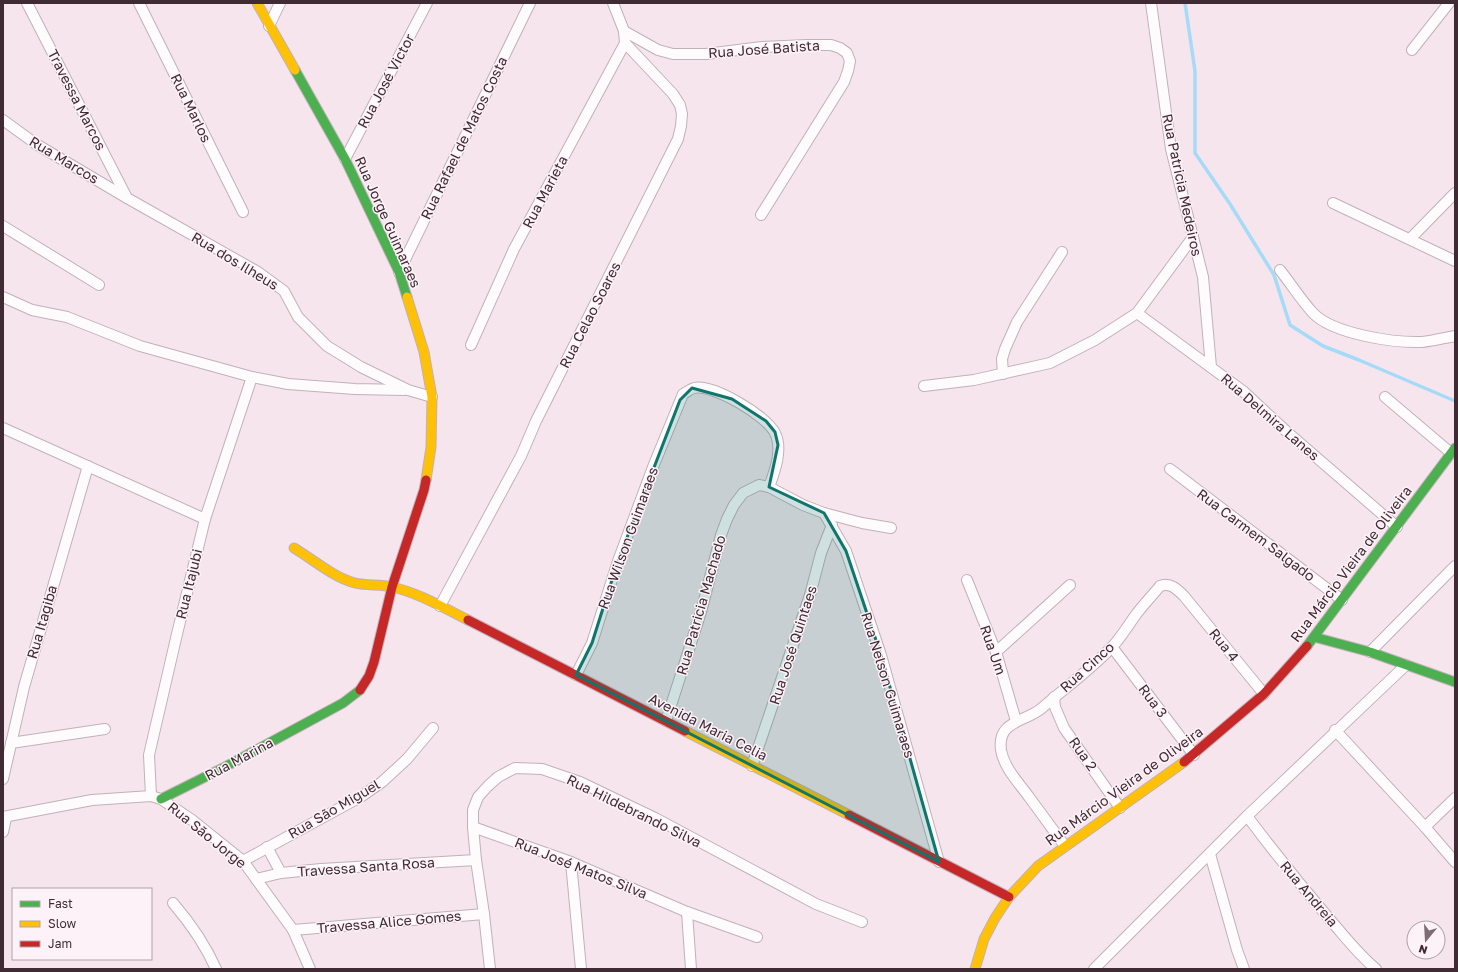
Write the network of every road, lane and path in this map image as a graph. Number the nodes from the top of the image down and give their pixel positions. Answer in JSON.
{"nodes":[{"id":1,"x":27,"y":3,"type":"edge"},
{"id":2,"x":139,"y":3,"type":"edge"},
{"id":3,"x":257,"y":3,"type":"edge"},
{"id":4,"x":280,"y":3,"type":"edge"},
{"id":5,"x":427,"y":3,"type":"edge"},
{"id":6,"x":530,"y":3,"type":"edge"},
{"id":7,"x":613,"y":3,"type":"edge"},
{"id":8,"x":1151,"y":3,"type":"edge"},
{"id":9,"x":1449,"y":3,"type":"edge"},
{"id":10,"x":269,"y":26,"type":"junction"},
{"id":11,"x":624,"y":31,"type":"junction"},
{"id":12,"x":625,"y":43,"type":"junction"},
{"id":13,"x":1412,"y":50,"type":"dead end"},
{"id":14,"x":3,"y":120,"type":"edge"},
{"id":15,"x":345,"y":159,"type":"junction"},
{"id":16,"x":1455,"y":192,"type":"edge"},
{"id":17,"x":127,"y":198,"type":"junction"},
{"id":18,"x":1333,"y":203,"type":"dead end"},
{"id":19,"x":243,"y":212,"type":"dead end"},
{"id":20,"x":761,"y":215,"type":"dead end"},
{"id":21,"x":3,"y":226,"type":"edge"},
{"id":22,"x":1193,"y":237,"type":"junction"},
{"id":23,"x":1410,"y":239,"type":"junction"},
{"id":24,"x":1062,"y":252,"type":"dead end"},
{"id":25,"x":1455,"y":261,"type":"edge"},
{"id":26,"x":1280,"y":270,"type":"dead end"},
{"id":27,"x":399,"y":272,"type":"junction"},
{"id":28,"x":99,"y":285,"type":"dead end"},
{"id":29,"x":3,"y":297,"type":"edge"},
{"id":30,"x":1137,"y":313,"type":"junction"},
{"id":31,"x":1455,"y":336,"type":"edge"},
{"id":32,"x":471,"y":344,"type":"dead end"},
{"id":33,"x":1211,"y":367,"type":"junction"},
{"id":34,"x":1003,"y":374,"type":"junction"},
{"id":35,"x":252,"y":377,"type":"junction"},
{"id":36,"x":924,"y":386,"type":"dead end"},
{"id":37,"x":408,"y":390,"type":"junction"},
{"id":38,"x":432,"y":397,"type":"junction"},
{"id":39,"x":1385,"y":397,"type":"dead end"},
{"id":40,"x":3,"y":428,"type":"edge"},
{"id":41,"x":1453,"y":450,"type":"edge"},
{"id":42,"x":88,"y":466,"type":"junction"},
{"id":43,"x":1170,"y":469,"type":"dead end"},
{"id":44,"x":769,"y":486,"type":"junction"},
{"id":45,"x":824,"y":512,"type":"junction"},
{"id":46,"x":205,"y":520,"type":"junction"},
{"id":47,"x":832,"y":525,"type":"junction"},
{"id":48,"x":1397,"y":527,"type":"junction"},
{"id":49,"x":891,"y":528,"type":"dead end"},
{"id":50,"x":294,"y":548,"type":"dead end"},
{"id":51,"x":1455,"y":566,"type":"edge"},
{"id":52,"x":966,"y":580,"type":"dead end"},
{"id":53,"x":1070,"y":585,"type":"dead end"},
{"id":54,"x":392,"y":587,"type":"junction"},
{"id":55,"x":1184,"y":596,"type":"joint"},
{"id":56,"x":1342,"y":600,"type":"junction"},
{"id":57,"x":440,"y":606,"type":"junction"},
{"id":58,"x":1314,"y":637,"type":"junction"},
{"id":59,"x":1112,"y":647,"type":"junction"},
{"id":60,"x":996,"y":652,"type":"junction"},
{"id":61,"x":1370,"y":652,"type":"junction"},
{"id":62,"x":1406,"y":665,"type":"junction"},
{"id":63,"x":576,"y":675,"type":"junction"},
{"id":64,"x":1455,"y":682,"type":"edge"},
{"id":65,"x":1264,"y":694,"type":"junction"},
{"id":66,"x":1054,"y":697,"type":"junction"},
{"id":67,"x":666,"y":721,"type":"junction"},
{"id":68,"x":1016,"y":721,"type":"junction"},
{"id":69,"x":433,"y":728,"type":"dead end"},
{"id":70,"x":105,"y":729,"type":"dead end"},
{"id":71,"x":1336,"y":730,"type":"junction"},
{"id":72,"x":11,"y":743,"type":"junction"},
{"id":73,"x":1194,"y":755,"type":"junction"},
{"id":74,"x":752,"y":766,"type":"junction"},
{"id":75,"x":3,"y":779,"type":"edge"},
{"id":76,"x":156,"y":798,"type":"junction"},
{"id":77,"x":1455,"y":798,"type":"edge"},
{"id":78,"x":1120,"y":808,"type":"junction"},
{"id":79,"x":1247,"y":816,"type":"junction"},
{"id":80,"x":4,"y":818,"type":"edge"},
{"id":81,"x":473,"y":827,"type":"junction"},
{"id":82,"x":1425,"y":827,"type":"junction"},
{"id":83,"x":3,"y":832,"type":"edge"},
{"id":84,"x":1065,"y":846,"type":"junction"},
{"id":85,"x":267,"y":848,"type":"junction"},
{"id":86,"x":1210,"y":854,"type":"junction"},
{"id":87,"x":476,"y":860,"type":"junction"},
{"id":88,"x":243,"y":861,"type":"junction"},
{"id":89,"x":571,"y":862,"type":"junction"},
{"id":90,"x":939,"y":862,"type":"junction"},
{"id":91,"x":1455,"y":862,"type":"edge"},
{"id":92,"x":280,"y":873,"type":"junction"},
{"id":93,"x":256,"y":879,"type":"junction"},
{"id":94,"x":1009,"y":897,"type":"junction"},
{"id":95,"x":173,"y":903,"type":"dead end"},
{"id":96,"x":688,"y":912,"type":"junction"},
{"id":97,"x":484,"y":914,"type":"junction"},
{"id":98,"x":862,"y":922,"type":"dead end"},
{"id":99,"x":293,"y":930,"type":"junction"},
{"id":100,"x":757,"y":937,"type":"dead end"},
{"id":101,"x":216,"y":969,"type":"edge"},
{"id":102,"x":310,"y":969,"type":"edge"},
{"id":103,"x":490,"y":969,"type":"edge"},
{"id":104,"x":581,"y":969,"type":"edge"},
{"id":105,"x":691,"y":969,"type":"edge"},
{"id":106,"x":974,"y":969,"type":"edge"},
{"id":107,"x":1094,"y":969,"type":"edge"},
{"id":108,"x":1244,"y":969,"type":"edge"},
{"id":109,"x":1376,"y":969,"type":"edge"}],
"edges":[{"from":1,"to":17,"type":"street","name":"Travessa Marcos"},
{"from":2,"to":19,"type":"street","name":"Rua Marlos"},
{"from":3,"to":10,"type":"street","name":"Rua Jorge Guimaraes"},
{"from":4,"to":10,"type":"street"},
{"from":5,"to":15,"type":"street","name":"Rua José Victor"},
{"from":6,"to":27,"type":"street","name":"Rua Rafael de Matos Costa"},
{"from":7,"to":11,"type":"street"},
{"from":8,"to":22,"type":"street","name":"Rua Patricia Medeiros"},
{"from":9,"to":13,"type":"street"},
{"from":10,"to":15,"type":"street","name":"Rua Jorge Guimaraes"},
{"from":11,"to":12,"type":"street"},
{"from":11,"to":20,"type":"street","name":"Rua José Batista"},
{"from":12,"to":32,"type":"street","name":"Rua Marieta"},
{"from":12,"to":57,"type":"street","name":"Rua Celao Soares"},
{"from":14,"to":17,"type":"street","name":"Rua Marcos"},
{"from":15,"to":27,"type":"street","name":"Rua Jorge Guimaraes"},
{"from":16,"to":23,"type":"street"},
{"from":17,"to":37,"type":"street","name":"Rua dos Ilheus"},
{"from":18,"to":23,"type":"street"},
{"from":21,"to":28,"type":"street"},
{"from":22,"to":30,"type":"street"},
{"from":22,"to":33,"type":"street","name":"Rua Patricia Medeiros"},
{"from":23,"to":25,"type":"street"},
{"from":24,"to":34,"type":"street"},
{"from":26,"to":31,"type":"street"},
{"from":27,"to":38,"type":"street","name":"Rua Jorge Guimaraes"},
{"from":29,"to":35,"type":"street"},
{"from":30,"to":33,"type":"street","name":"Rua Delmira Lanes"},
{"from":30,"to":34,"type":"street"},
{"from":33,"to":48,"type":"street","name":"Rua Delmira Lanes"},
{"from":34,"to":36,"type":"street"},
{"from":35,"to":37,"type":"street"},
{"from":35,"to":46,"type":"street","name":"Rua Itajubi"},
{"from":37,"to":38,"type":"street","name":"Rua dos Ilheus"},
{"from":38,"to":54,"type":"street","name":"Rua Jorge Guimaraes"},
{"from":39,"to":41,"type":"street"},
{"from":40,"to":42,"type":"street"},
{"from":41,"to":48,"type":"street","name":"Rua Márcio Vieira de Oliveira"},
{"from":42,"to":46,"type":"street"},
{"from":42,"to":72,"type":"street","name":"Rua Itagiba"},
{"from":43,"to":56,"type":"street","name":"Rua Carmem Salgado"},
{"from":44,"to":45,"type":"street"},
{"from":44,"to":63,"type":"street","name":"Rua Wilson Guimaraes"},
{"from":44,"to":67,"type":"street","name":"Rua Patricia Machado"},
{"from":45,"to":47,"type":"street","name":"Rua Nelson Guimaraes"},
{"from":45,"to":49,"type":"street"},
{"from":46,"to":76,"type":"street","name":"Rua Itajubi"},
{"from":47,"to":74,"type":"street","name":"Rua José Quintaes"},
{"from":47,"to":90,"type":"street","name":"Rua Nelson Guimaraes"},
{"from":48,"to":56,"type":"street","name":"Rua Márcio Vieira de Oliveira"},
{"from":50,"to":54,"type":"street","name":"Avenida Maria Celia"},
{"from":51,"to":61,"type":"street"},
{"from":52,"to":60,"type":"street","name":"Rua Um"},
{"from":53,"to":60,"type":"street"},
{"from":54,"to":57,"type":"street","name":"Avenida Maria Celia"},
{"from":54,"to":76,"type":"street","name":"Rua Marina"},
{"from":55,"to":59,"type":"street","name":"Rua Cinco"},
{"from":55,"to":65,"type":"street","name":"Rua 4"},
{"from":56,"to":58,"type":"street","name":"Rua Márcio Vieira de Oliveira"},
{"from":57,"to":63,"type":"street","name":"Avenida Maria Celia"},
{"from":58,"to":61,"type":"street"},
{"from":58,"to":65,"type":"street","name":"Rua Márcio Vieira de Oliveira"},
{"from":59,"to":66,"type":"street","name":"Rua Cinco"},
{"from":59,"to":73,"type":"street","name":"Rua 3"},
{"from":60,"to":68,"type":"street","name":"Rua Um"},
{"from":61,"to":62,"type":"street"},
{"from":62,"to":64,"type":"street"},
{"from":62,"to":71,"type":"street"},
{"from":63,"to":67,"type":"street","name":"Avenida Maria Celia"},
{"from":65,"to":73,"type":"street","name":"Rua Márcio Vieira de Oliveira"},
{"from":66,"to":68,"type":"street","name":"Rua Cinco"},
{"from":66,"to":78,"type":"street","name":"Rua 2"},
{"from":67,"to":74,"type":"street","name":"Avenida Maria Celia"},
{"from":68,"to":84,"type":"street","name":"Rua Cinco"},
{"from":69,"to":85,"type":"street","name":"Rua São Miguel"},
{"from":70,"to":72,"type":"street"},
{"from":71,"to":79,"type":"street"},
{"from":71,"to":82,"type":"street"},
{"from":72,"to":75,"type":"street","name":"Rua Itagiba"},
{"from":73,"to":78,"type":"street","name":"Rua Márcio Vieira de Oliveira"},
{"from":74,"to":90,"type":"street","name":"Avenida Maria Celia"},
{"from":76,"to":80,"type":"street","name":"Rua Marina"},
{"from":76,"to":88,"type":"street","name":"Rua São Jorge"},
{"from":77,"to":82,"type":"street"},
{"from":78,"to":84,"type":"street","name":"Rua Márcio Vieira de Oliveira"},
{"from":79,"to":86,"type":"street"},
{"from":79,"to":109,"type":"street","name":"Rua Andreia"},
{"from":80,"to":83,"type":"street"},
{"from":81,"to":87,"type":"street","name":"Rua Hildebrando Silva"},
{"from":81,"to":89,"type":"street","name":"Rua José Matos Silva"},
{"from":81,"to":98,"type":"street","name":"Rua Hildebrando Silva"},
{"from":82,"to":91,"type":"street"},
{"from":84,"to":94,"type":"street","name":"Rua Márcio Vieira de Oliveira"},
{"from":85,"to":88,"type":"street","name":"Rua São Miguel"},
{"from":85,"to":92,"type":"street"},
{"from":86,"to":107,"type":"street"},
{"from":86,"to":108,"type":"street"},
{"from":87,"to":92,"type":"street","name":"Travessa Santa Rosa"},
{"from":87,"to":97,"type":"street","name":"Rua Hildebrando Silva"},
{"from":88,"to":93,"type":"street","name":"Rua São Jorge"},
{"from":89,"to":96,"type":"street","name":"Rua José Matos Silva"},
{"from":89,"to":104,"type":"street"},
{"from":90,"to":94,"type":"street","name":"Avenida Maria Celia"},
{"from":92,"to":93,"type":"street","name":"Travessa Santa Rosa"},
{"from":93,"to":99,"type":"street","name":"Rua São Jorge"},
{"from":94,"to":106,"type":"street","name":"Rua Márcio Vieira de Oliveira"},
{"from":95,"to":101,"type":"street"},
{"from":96,"to":100,"type":"street","name":"Rua José Matos Silva"},
{"from":96,"to":105,"type":"street"},
{"from":97,"to":99,"type":"street","name":"Travessa Alice Gomes"},
{"from":97,"to":103,"type":"street","name":"Rua Hildebrando Silva"},
{"from":99,"to":102,"type":"street","name":"Rua São Jorge"}]}
